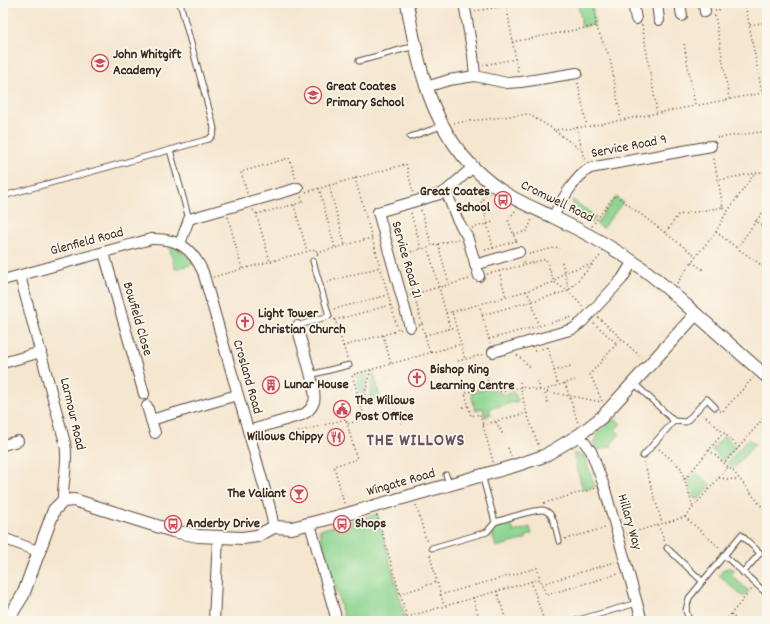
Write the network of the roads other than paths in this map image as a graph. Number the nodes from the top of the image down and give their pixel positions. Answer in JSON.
{"nodes":[{"id":1,"x":180,"y":3,"type":"edge"},
{"id":2,"x":407,"y":3,"type":"edge"},
{"id":3,"x":633,"y":3,"type":"edge"},
{"id":4,"x":657,"y":3,"type":"edge"},
{"id":5,"x":680,"y":3,"type":"edge"},
{"id":6,"x":464,"y":8,"type":"edge"},
{"id":7,"x":682,"y":16,"type":"dead end"},
{"id":8,"x":636,"y":19,"type":"road end"},
{"id":9,"x":660,"y":20,"type":"dead end"},
{"id":10,"x":416,"y":45,"type":"junction"},
{"id":11,"x":359,"y":61,"type":"dead end"},
{"id":12,"x":474,"y":71,"type":"junction"},
{"id":13,"x":576,"y":73,"type":"dead end"},
{"id":14,"x":426,"y":87,"type":"junction"},
{"id":15,"x":442,"y":126,"type":"junction"},
{"id":16,"x":410,"y":137,"type":"dead end"},
{"id":17,"x":711,"y":146,"type":"road end"},
{"id":18,"x":170,"y":150,"type":"junction"},
{"id":19,"x":472,"y":167,"type":"junction"},
{"id":20,"x":299,"y":191,"type":"road end"},
{"id":21,"x":446,"y":191,"type":"junction"},
{"id":22,"x":3,"y":196,"type":"edge"},
{"id":23,"x":553,"y":217,"type":"junction"},
{"id":24,"x":189,"y":219,"type":"junction"},
{"id":25,"x":180,"y":244,"type":"junction"},
{"id":26,"x":104,"y":252,"type":"junction"},
{"id":27,"x":524,"y":253,"type":"road end"},
{"id":28,"x":313,"y":261,"type":"dead end"},
{"id":29,"x":633,"y":261,"type":"junction"},
{"id":30,"x":475,"y":265,"type":"junction"},
{"id":31,"x":20,"y":276,"type":"junction"},
{"id":32,"x":479,"y":276,"type":"dead end"},
{"id":33,"x":3,"y":280,"type":"edge"},
{"id":34,"x":696,"y":314,"type":"junction"},
{"id":35,"x":297,"y":326,"type":"joint"},
{"id":36,"x":410,"y":327,"type":"dead end"},
{"id":37,"x":41,"y":352,"type":"junction"},
{"id":38,"x":493,"y":352,"type":"road end"},
{"id":39,"x":3,"y":363,"type":"edge"},
{"id":40,"x":349,"y":365,"type":"dead end"},
{"id":41,"x":764,"y":374,"type":"edge"},
{"id":42,"x":310,"y":375,"type":"junction"},
{"id":43,"x":633,"y":382,"type":"junction"},
{"id":44,"x":144,"y":394,"type":"dead end"},
{"id":45,"x":237,"y":395,"type":"junction"},
{"id":46,"x":147,"y":406,"type":"dead end"},
{"id":47,"x":715,"y":407,"type":"road end"},
{"id":48,"x":151,"y":420,"type":"junction"},
{"id":49,"x":674,"y":421,"type":"junction"},
{"id":50,"x":248,"y":431,"type":"junction"},
{"id":51,"x":155,"y":433,"type":"dead end"},
{"id":52,"x":580,"y":434,"type":"junction"},
{"id":53,"x":18,"y":441,"type":"dead end"},
{"id":54,"x":3,"y":445,"type":"edge"},
{"id":55,"x":643,"y":456,"type":"road end"},
{"id":56,"x":482,"y":475,"type":"junction"},
{"id":57,"x":62,"y":501,"type":"junction"},
{"id":58,"x":495,"y":522,"type":"junction"},
{"id":59,"x":310,"y":524,"type":"junction"},
{"id":60,"x":274,"y":527,"type":"junction"},
{"id":61,"x":218,"y":537,"type":"junction"},
{"id":62,"x":3,"y":538,"type":"edge"},
{"id":63,"x":559,"y":541,"type":"road end"},
{"id":64,"x":432,"y":548,"type":"dead end"},
{"id":65,"x":668,"y":548,"type":"road end"},
{"id":66,"x":40,"y":552,"type":"junction"},
{"id":67,"x":725,"y":554,"type":"junction"},
{"id":68,"x":743,"y":572,"type":"junction"},
{"id":69,"x":702,"y":581,"type":"junction"},
{"id":70,"x":767,"y":594,"type":"edge"},
{"id":71,"x":637,"y":603,"type":"junction"},
{"id":72,"x":7,"y":621,"type":"edge"},
{"id":73,"x":214,"y":621,"type":"edge"},
{"id":74,"x":337,"y":621,"type":"edge"},
{"id":75,"x":575,"y":621,"type":"edge"},
{"id":76,"x":642,"y":621,"type":"edge"},
{"id":77,"x":689,"y":621,"type":"edge"}],
"edges":[{"from":1,"to":18,"type":"lane"},
{"from":2,"to":10,"type":"street","name":"Cromwell Road"},
{"from":3,"to":8,"type":"street"},
{"from":4,"to":9,"type":"street"},
{"from":5,"to":7,"type":"street"},
{"from":6,"to":12,"type":"street"},
{"from":10,"to":11,"type":"lane"},
{"from":10,"to":14,"type":"street","name":"Cromwell Road"},
{"from":12,"to":13,"type":"street"},
{"from":12,"to":14,"type":"street"},
{"from":14,"to":15,"type":"street","name":"Cromwell Road"},
{"from":15,"to":16,"type":"lane"},
{"from":15,"to":19,"type":"street","name":"Cromwell Road"},
{"from":17,"to":23,"type":"street","name":"Service Road 9"},
{"from":18,"to":22,"type":"lane"},
{"from":18,"to":24,"type":"lane"},
{"from":19,"to":21,"type":"street","name":"Service Road 21"},
{"from":19,"to":23,"type":"street","name":"Cromwell Road"},
{"from":20,"to":24,"type":"street"},
{"from":21,"to":30,"type":"street"},
{"from":21,"to":36,"type":"street","name":"Service Road 21"},
{"from":23,"to":29,"type":"street","name":"Cromwell Road"},
{"from":24,"to":25,"type":"street"},
{"from":25,"to":26,"type":"street","name":"Glenfield Road"},
{"from":25,"to":45,"type":"street","name":"Crosland Road"},
{"from":26,"to":31,"type":"street","name":"Glenfield Road"},
{"from":26,"to":44,"type":"street","name":"Bowfield Close"},
{"from":27,"to":30,"type":"street"},
{"from":28,"to":35,"type":"lane"},
{"from":29,"to":34,"type":"street","name":"Cromwell Road"},
{"from":29,"to":38,"type":"street"},
{"from":30,"to":32,"type":"street"},
{"from":31,"to":33,"type":"street","name":"Glenfield Road"},
{"from":31,"to":37,"type":"street","name":"Larmour Road"},
{"from":34,"to":41,"type":"street","name":"Cromwell Road"},
{"from":34,"to":43,"type":"street","name":"Wingate Road"},
{"from":35,"to":42,"type":"street"},
{"from":37,"to":39,"type":"street"},
{"from":37,"to":57,"type":"street","name":"Larmour Road"},
{"from":40,"to":42,"type":"lane"},
{"from":42,"to":50,"type":"street"},
{"from":43,"to":49,"type":"lane"},
{"from":43,"to":52,"type":"street","name":"Wingate Road"},
{"from":45,"to":48,"type":"street"},
{"from":45,"to":50,"type":"street","name":"Crosland Road"},
{"from":46,"to":48,"type":"street"},
{"from":47,"to":49,"type":"lane"},
{"from":48,"to":51,"type":"street"},
{"from":49,"to":55,"type":"lane"},
{"from":50,"to":60,"type":"street","name":"Crosland Road"},
{"from":52,"to":56,"type":"street","name":"Wingate Road"},
{"from":52,"to":71,"type":"street","name":"Hillary Way"},
{"from":53,"to":54,"type":"street"},
{"from":56,"to":58,"type":"lane"},
{"from":56,"to":59,"type":"street","name":"Wingate Road"},
{"from":57,"to":61,"type":"street","name":"Wingate Road"},
{"from":57,"to":66,"type":"street","name":"Larmour Road"},
{"from":58,"to":63,"type":"lane"},
{"from":58,"to":64,"type":"lane"},
{"from":59,"to":60,"type":"street","name":"Wingate Road"},
{"from":59,"to":74,"type":"street"},
{"from":60,"to":61,"type":"street","name":"Wingate Road"},
{"from":61,"to":73,"type":"street"},
{"from":62,"to":66,"type":"street"},
{"from":65,"to":69,"type":"lane"},
{"from":66,"to":72,"type":"street","name":"Larmour Road"},
{"from":67,"to":68,"type":"lane"},
{"from":67,"to":68,"type":"lane"},
{"from":67,"to":69,"type":"lane"},
{"from":68,"to":70,"type":"lane"},
{"from":69,"to":77,"type":"lane"},
{"from":71,"to":75,"type":"lane"},
{"from":71,"to":76,"type":"street","name":"Hillary Way"}]}
